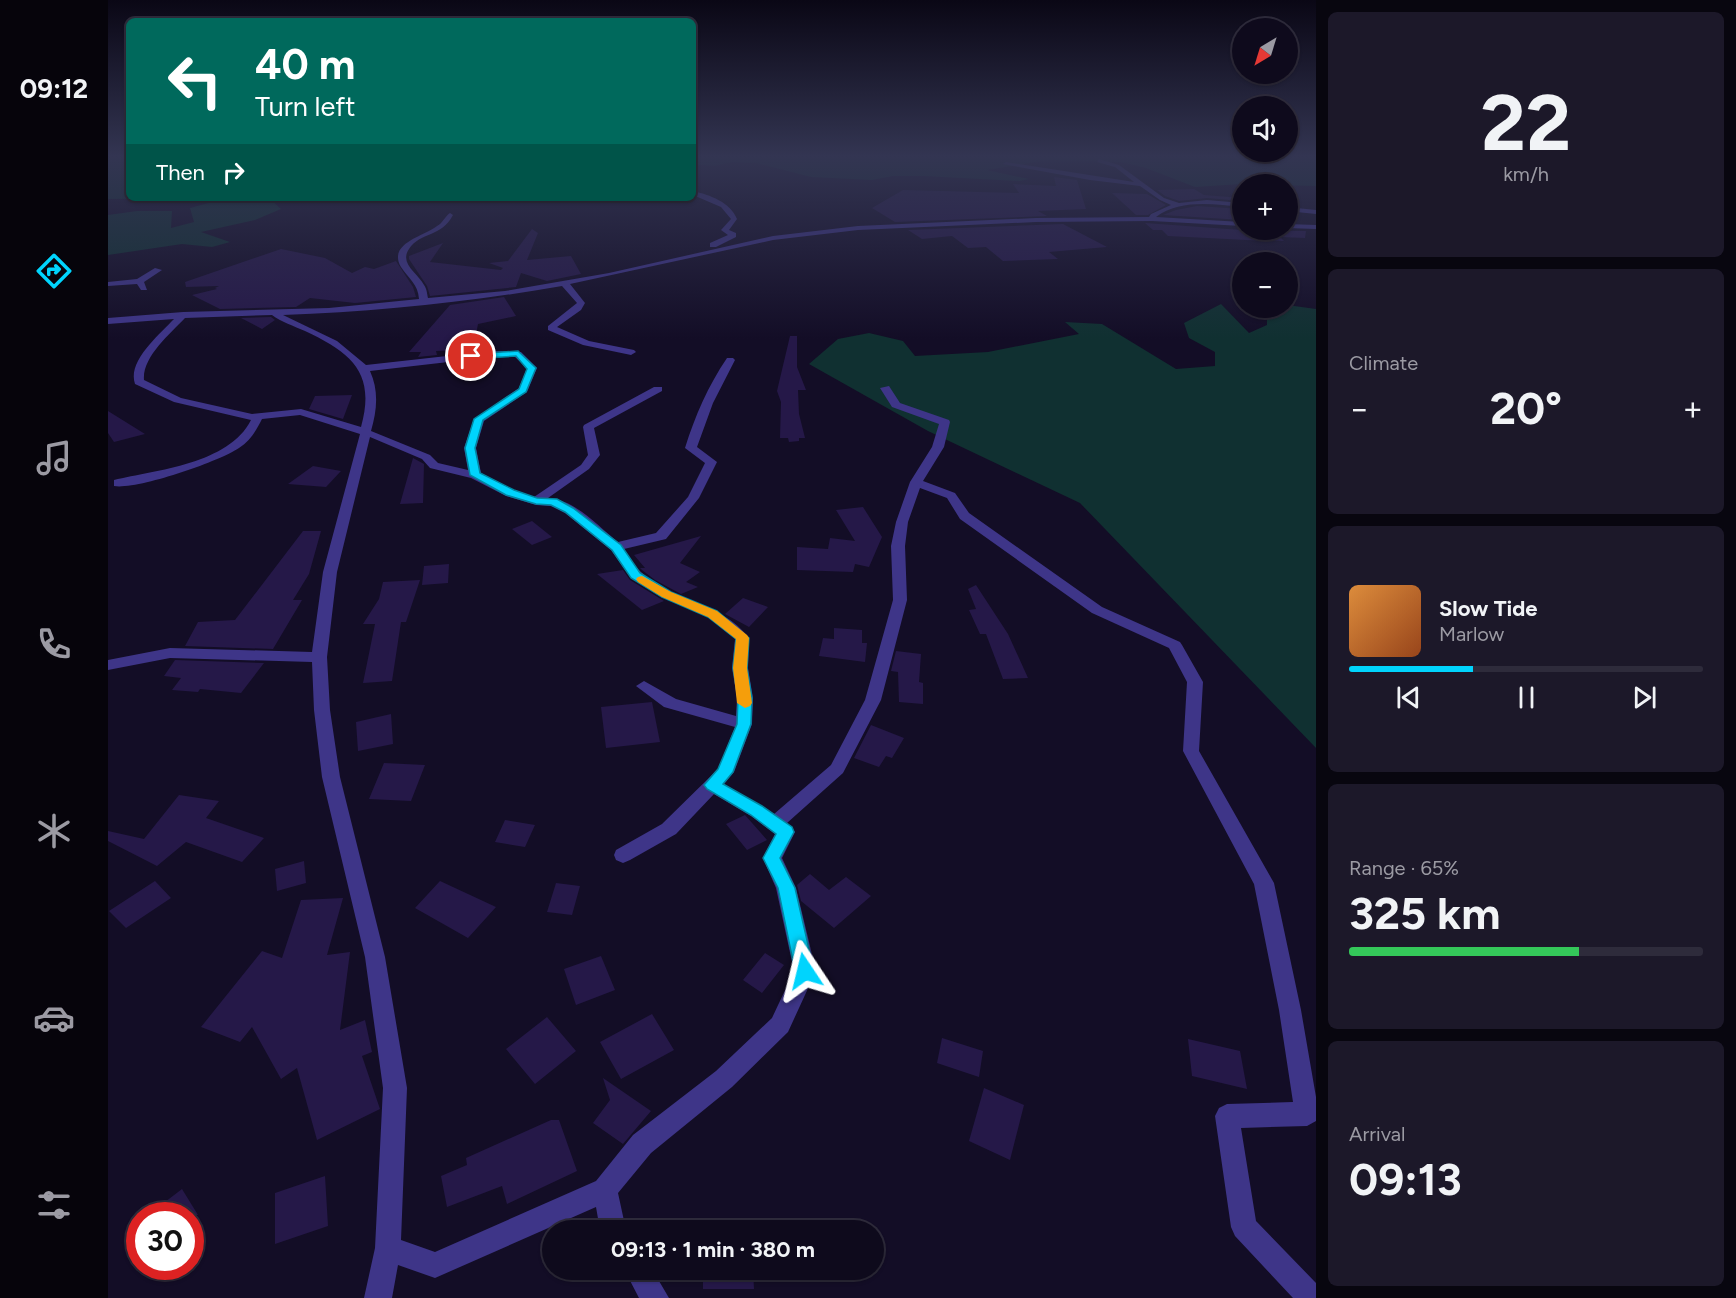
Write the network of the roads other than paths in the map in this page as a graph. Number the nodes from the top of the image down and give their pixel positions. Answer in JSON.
{"nodes":[{"id":1,"x":449,"y":218,"type":"edge"},
{"id":2,"x":734,"y":218,"type":"edge"},
{"id":3,"x":1152,"y":219,"type":"joint"},
{"id":4,"x":1232,"y":223,"type":"edge"},
{"id":5,"x":1298,"y":226,"type":"edge"},
{"id":6,"x":1316,"y":227,"type":"edge"},
{"id":7,"x":687,"y":258,"type":"junction"},
{"id":8,"x":158,"y":270,"type":"dead end"},
{"id":9,"x":108,"y":284,"type":"edge"},
{"id":10,"x":565,"y":284,"type":"junction"},
{"id":11,"x":424,"y":302,"type":"junction"},
{"id":12,"x":273,"y":313,"type":"junction"},
{"id":13,"x":183,"y":315,"type":"junction"},
{"id":14,"x":108,"y":321,"type":"edge"},
{"id":15,"x":631,"y":352,"type":"dead end"},
{"id":16,"x":730,"y":360,"type":"dead end"},
{"id":17,"x":363,"y":368,"type":"junction"},
{"id":18,"x":885,"y":388,"type":"dead end"},
{"id":19,"x":658,"y":389,"type":"dead end"},
{"id":20,"x":256,"y":418,"type":"junction"},
{"id":21,"x":364,"y":431,"type":"junction"},
{"id":22,"x":475,"y":475,"type":"junction"},
{"id":23,"x":916,"y":482,"type":"junction"},
{"id":24,"x":118,"y":483,"type":"dead end"},
{"id":25,"x":536,"y":501,"type":"junction"},
{"id":26,"x":616,"y":547,"type":"junction"},
{"id":27,"x":319,"y":657,"type":"junction"},
{"id":28,"x":108,"y":665,"type":"edge"},
{"id":29,"x":644,"y":687,"type":"dead end"},
{"id":30,"x":744,"y":724,"type":"junction"},
{"id":31,"x":712,"y":785,"type":"junction"},
{"id":32,"x":774,"y":824,"type":"junction"},
{"id":33,"x":623,"y":855,"type":"dead end"},
{"id":34,"x":605,"y":1190,"type":"junction"},
{"id":35,"x":612,"y":1220,"type":"edge"},
{"id":36,"x":388,"y":1248,"type":"junction"},
{"id":37,"x":644,"y":1280,"type":"edge"},
{"id":38,"x":378,"y":1298,"type":"edge"},
{"id":39,"x":655,"y":1298,"type":"edge"},
{"id":40,"x":1312,"y":1298,"type":"edge"}],
"edges":[{"from":1,"to":11,"type":"street"},
{"from":2,"to":7,"type":"street"},
{"from":3,"to":4,"type":"street"},
{"from":3,"to":7,"type":"street"},
{"from":5,"to":6,"type":"street"},
{"from":7,"to":10,"type":"street"},
{"from":8,"to":9,"type":"street"},
{"from":10,"to":11,"type":"street"},
{"from":10,"to":15,"type":"street"},
{"from":11,"to":12,"type":"street"},
{"from":12,"to":13,"type":"street"},
{"from":12,"to":17,"type":"street"},
{"from":13,"to":14,"type":"street"},
{"from":13,"to":20,"type":"street"},
{"from":16,"to":26,"type":"street"},
{"from":17,"to":21,"type":"street"},
{"from":17,"to":22,"type":"street"},
{"from":18,"to":23,"type":"street"},
{"from":19,"to":25,"type":"street"},
{"from":20,"to":21,"type":"street"},
{"from":20,"to":24,"type":"street"},
{"from":21,"to":22,"type":"street"},
{"from":21,"to":27,"type":"street"},
{"from":22,"to":25,"type":"street"},
{"from":23,"to":32,"type":"street"},
{"from":23,"to":40,"type":"street"},
{"from":25,"to":26,"type":"street"},
{"from":26,"to":30,"type":"street"},
{"from":27,"to":28,"type":"street"},
{"from":27,"to":36,"type":"street"},
{"from":29,"to":30,"type":"street"},
{"from":30,"to":31,"type":"street"},
{"from":31,"to":32,"type":"street"},
{"from":31,"to":33,"type":"street"},
{"from":32,"to":34,"type":"street"},
{"from":34,"to":35,"type":"street"},
{"from":34,"to":36,"type":"street"},
{"from":36,"to":38,"type":"street"},
{"from":37,"to":39,"type":"street"}]}
